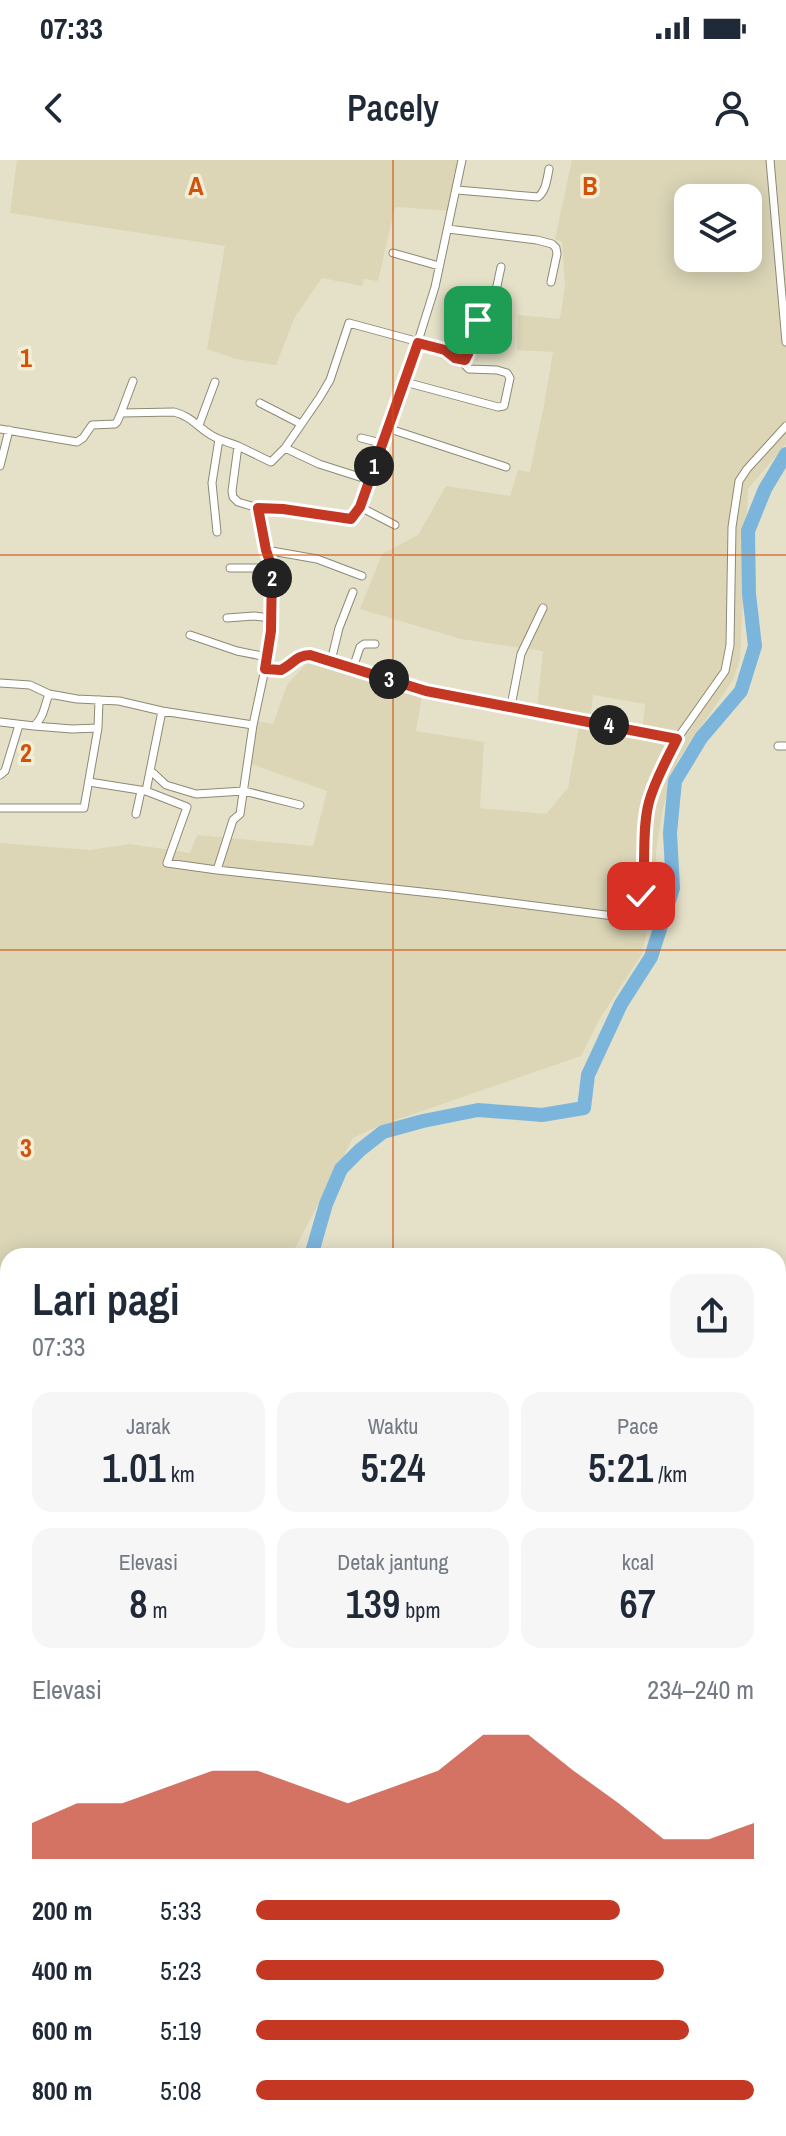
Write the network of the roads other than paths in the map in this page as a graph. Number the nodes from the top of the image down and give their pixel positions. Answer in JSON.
{"nodes":[{"id":1,"x":462,"y":160,"type":"edge"},
{"id":2,"x":770,"y":160,"type":"edge"},
{"id":3,"x":549,"y":169,"type":"dead end"},
{"id":4,"x":457,"y":190,"type":"junction"},
{"id":5,"x":448,"y":229,"type":"junction"},
{"id":6,"x":393,"y":253,"type":"dead end"},
{"id":7,"x":439,"y":266,"type":"junction"},
{"id":8,"x":501,"y":267,"type":"dead end"},
{"id":9,"x":551,"y":282,"type":"dead end"},
{"id":10,"x":786,"y":342,"type":"edge"},
{"id":11,"x":418,"y":343,"type":"junction"},
{"id":12,"x":465,"y":360,"type":"junction"},
{"id":13,"x":133,"y":381,"type":"dead end"},
{"id":14,"x":215,"y":382,"type":"dead end"},
{"id":15,"x":405,"y":382,"type":"junction"},
{"id":16,"x":260,"y":403,"type":"dead end"},
{"id":17,"x":121,"y":413,"type":"junction"},
{"id":18,"x":301,"y":424,"type":"junction"},
{"id":19,"x":199,"y":425,"type":"junction"},
{"id":20,"x":786,"y":426,"type":"edge"},
{"id":21,"x":387,"y":428,"type":"junction"},
{"id":22,"x":0,"y":429,"type":"edge"},
{"id":23,"x":9,"y":430,"type":"junction"},
{"id":24,"x":361,"y":438,"type":"dead end"},
{"id":25,"x":219,"y":439,"type":"junction"},
{"id":26,"x":381,"y":443,"type":"junction"},
{"id":27,"x":238,"y":446,"type":"junction"},
{"id":28,"x":285,"y":448,"type":"junction"},
{"id":29,"x":0,"y":466,"type":"edge"},
{"id":30,"x":506,"y":467,"type":"dead end"},
{"id":31,"x":369,"y":480,"type":"junction"},
{"id":32,"x":360,"y":507,"type":"junction"},
{"id":33,"x":258,"y":508,"type":"junction"},
{"id":34,"x":395,"y":525,"type":"dead end"},
{"id":35,"x":217,"y":532,"type":"dead end"},
{"id":36,"x":266,"y":550,"type":"junction"},
{"id":37,"x":230,"y":568,"type":"dead end"},
{"id":38,"x":272,"y":568,"type":"junction"},
{"id":39,"x":362,"y":576,"type":"dead end"},
{"id":40,"x":353,"y":592,"type":"dead end"},
{"id":41,"x":543,"y":608,"type":"dead end"},
{"id":42,"x":227,"y":618,"type":"dead end"},
{"id":43,"x":271,"y":618,"type":"junction"},
{"id":44,"x":190,"y":635,"type":"dead end"},
{"id":45,"x":375,"y":644,"type":"dead end"},
{"id":46,"x":267,"y":657,"type":"junction"},
{"id":47,"x":331,"y":661,"type":"junction"},
{"id":48,"x":353,"y":668,"type":"junction"},
{"id":49,"x":265,"y":669,"type":"junction"},
{"id":50,"x":0,"y":683,"type":"edge"},
{"id":51,"x":49,"y":694,"type":"junction"},
{"id":52,"x":99,"y":700,"type":"junction"},
{"id":53,"x":511,"y":706,"type":"junction"},
{"id":54,"x":162,"y":711,"type":"junction"},
{"id":55,"x":0,"y":722,"type":"edge"},
{"id":56,"x":19,"y":725,"type":"junction"},
{"id":57,"x":253,"y":725,"type":"junction"},
{"id":58,"x":34,"y":726,"type":"junction"},
{"id":59,"x":98,"y":728,"type":"junction"},
{"id":60,"x":677,"y":739,"type":"junction"},
{"id":61,"x":151,"y":771,"type":"junction"},
{"id":62,"x":0,"y":775,"type":"edge"},
{"id":63,"x":89,"y":782,"type":"junction"},
{"id":64,"x":143,"y":791,"type":"junction"},
{"id":65,"x":244,"y":791,"type":"junction"},
{"id":66,"x":300,"y":805,"type":"dead end"},
{"id":67,"x":0,"y":808,"type":"edge"},
{"id":68,"x":136,"y":814,"type":"dead end"},
{"id":69,"x":217,"y":870,"type":"junction"}],
"edges":[{"from":1,"to":4,"type":"street"},
{"from":2,"to":10,"type":"street"},
{"from":3,"to":4,"type":"street"},
{"from":4,"to":5,"type":"street"},
{"from":5,"to":7,"type":"street"},
{"from":5,"to":9,"type":"street"},
{"from":6,"to":7,"type":"street"},
{"from":7,"to":11,"type":"street"},
{"from":8,"to":12,"type":"street"},
{"from":11,"to":12,"type":"street"},
{"from":11,"to":15,"type":"street"},
{"from":11,"to":18,"type":"street"},
{"from":12,"to":15,"type":"street"},
{"from":13,"to":17,"type":"street"},
{"from":14,"to":19,"type":"street"},
{"from":15,"to":21,"type":"street"},
{"from":16,"to":18,"type":"street"},
{"from":17,"to":19,"type":"street"},
{"from":17,"to":23,"type":"street"},
{"from":18,"to":28,"type":"street"},
{"from":19,"to":25,"type":"street"},
{"from":20,"to":60,"type":"street"},
{"from":21,"to":26,"type":"street"},
{"from":21,"to":30,"type":"street"},
{"from":22,"to":23,"type":"street"},
{"from":23,"to":29,"type":"street"},
{"from":24,"to":26,"type":"street"},
{"from":25,"to":27,"type":"street"},
{"from":25,"to":35,"type":"street"},
{"from":26,"to":31,"type":"street"},
{"from":27,"to":28,"type":"street"},
{"from":27,"to":33,"type":"street"},
{"from":28,"to":31,"type":"street"},
{"from":31,"to":32,"type":"street"},
{"from":32,"to":33,"type":"street"},
{"from":32,"to":34,"type":"street"},
{"from":33,"to":36,"type":"street"},
{"from":36,"to":38,"type":"street"},
{"from":36,"to":39,"type":"street"},
{"from":37,"to":38,"type":"street"},
{"from":38,"to":43,"type":"street"},
{"from":40,"to":47,"type":"street"},
{"from":41,"to":53,"type":"street"},
{"from":42,"to":43,"type":"street"},
{"from":43,"to":46,"type":"street"},
{"from":44,"to":46,"type":"street"},
{"from":45,"to":48,"type":"street"},
{"from":46,"to":49,"type":"street"},
{"from":47,"to":48,"type":"street"},
{"from":47,"to":49,"type":"street"},
{"from":48,"to":53,"type":"street"},
{"from":49,"to":57,"type":"street"},
{"from":50,"to":51,"type":"street"},
{"from":51,"to":52,"type":"street"},
{"from":51,"to":58,"type":"street"},
{"from":52,"to":54,"type":"street"},
{"from":52,"to":59,"type":"street"},
{"from":53,"to":60,"type":"street"},
{"from":54,"to":57,"type":"street"},
{"from":54,"to":61,"type":"street"},
{"from":55,"to":56,"type":"street"},
{"from":56,"to":58,"type":"street"},
{"from":56,"to":62,"type":"street"},
{"from":57,"to":65,"type":"street"},
{"from":58,"to":59,"type":"street"},
{"from":59,"to":63,"type":"street"},
{"from":60,"to":69,"type":"street"},
{"from":61,"to":64,"type":"street"},
{"from":61,"to":65,"type":"street"},
{"from":63,"to":64,"type":"street"},
{"from":63,"to":67,"type":"street"},
{"from":64,"to":68,"type":"street"},
{"from":64,"to":69,"type":"street"},
{"from":65,"to":66,"type":"street"},
{"from":65,"to":69,"type":"street"}]}
